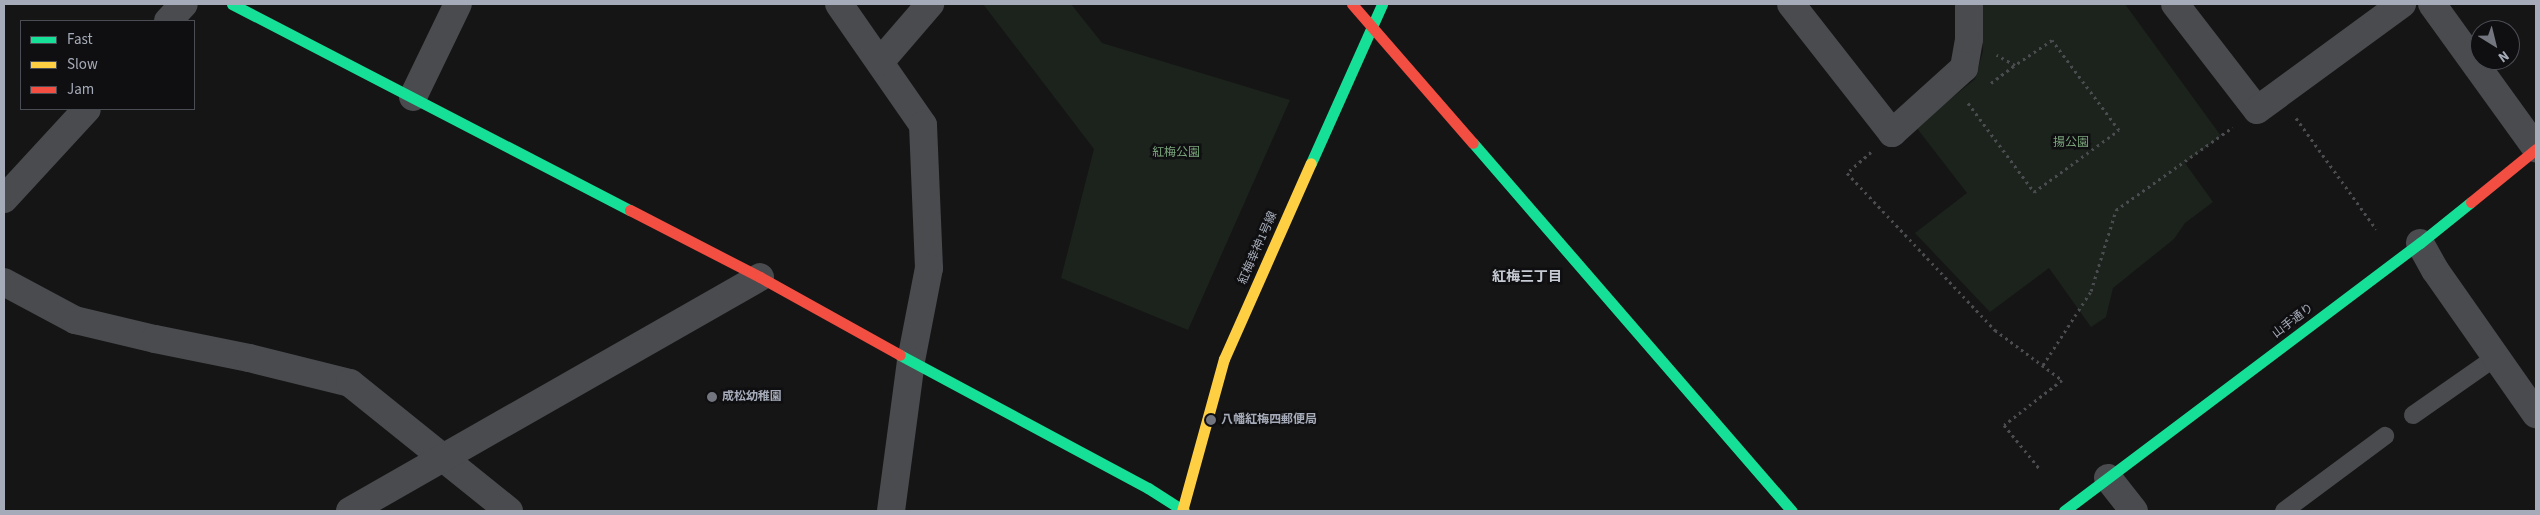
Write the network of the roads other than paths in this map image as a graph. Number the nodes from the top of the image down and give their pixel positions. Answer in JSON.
{"nodes":[{"id":1,"x":184,"y":4,"type":"edge"},
{"id":2,"x":232,"y":4,"type":"edge"},
{"id":3,"x":458,"y":4,"type":"edge"},
{"id":4,"x":839,"y":4,"type":"edge"},
{"id":5,"x":930,"y":4,"type":"edge"},
{"id":6,"x":1352,"y":4,"type":"edge"},
{"id":7,"x":1382,"y":4,"type":"edge"},
{"id":8,"x":1791,"y":4,"type":"edge"},
{"id":9,"x":1969,"y":4,"type":"edge"},
{"id":10,"x":2174,"y":4,"type":"edge"},
{"id":11,"x":2402,"y":4,"type":"edge"},
{"id":12,"x":2432,"y":4,"type":"edge"},
{"id":13,"x":169,"y":20,"type":"edge"},
{"id":14,"x":1371,"y":28,"type":"junction"},
{"id":15,"x":880,"y":62,"type":"junction"},
{"id":16,"x":412,"y":97,"type":"junction"},
{"id":17,"x":86,"y":110,"type":"edge"},
{"id":18,"x":2536,"y":148,"type":"edge"},
{"id":19,"x":4,"y":199,"type":"edge"},
{"id":20,"x":2420,"y":242,"type":"junction"},
{"id":21,"x":760,"y":277,"type":"junction"},
{"id":22,"x":4,"y":282,"type":"edge"},
{"id":23,"x":2496,"y":357,"type":"junction"},
{"id":24,"x":911,"y":361,"type":"junction"},
{"id":25,"x":2536,"y":414,"type":"edge"},
{"id":26,"x":2413,"y":415,"type":"dead end"},
{"id":27,"x":2385,"y":436,"type":"dead end"},
{"id":28,"x":445,"y":459,"type":"junction"},
{"id":29,"x":2108,"y":478,"type":"junction"},
{"id":30,"x":350,"y":511,"type":"edge"},
{"id":31,"x":509,"y":511,"type":"edge"},
{"id":32,"x":891,"y":511,"type":"edge"},
{"id":33,"x":1183,"y":511,"type":"edge"},
{"id":34,"x":1792,"y":511,"type":"edge"},
{"id":35,"x":2064,"y":511,"type":"edge"},
{"id":36,"x":2134,"y":511,"type":"edge"},
{"id":37,"x":2284,"y":511,"type":"edge"}],
"edges":[{"from":1,"to":13,"type":"street"},
{"from":2,"to":16,"type":"street"},
{"from":3,"to":16,"type":"street"},
{"from":4,"to":15,"type":"street"},
{"from":5,"to":15,"type":"street"},
{"from":6,"to":14,"type":"street"},
{"from":7,"to":14,"type":"street","name":"紅梅幸神1号線"},
{"from":8,"to":9,"type":"street"},
{"from":10,"to":11,"type":"street"},
{"from":12,"to":18,"type":"street"},
{"from":14,"to":33,"type":"street","name":"紅梅幸神1号線"},
{"from":14,"to":34,"type":"street"},
{"from":15,"to":24,"type":"street"},
{"from":16,"to":21,"type":"street"},
{"from":17,"to":19,"type":"street"},
{"from":18,"to":20,"type":"street","name":"山手通り"},
{"from":20,"to":23,"type":"street"},
{"from":20,"to":29,"type":"street","name":"山手通り"},
{"from":21,"to":24,"type":"street"},
{"from":21,"to":28,"type":"street"},
{"from":22,"to":28,"type":"street"},
{"from":23,"to":25,"type":"street"},
{"from":23,"to":26,"type":"lane"},
{"from":24,"to":32,"type":"street"},
{"from":24,"to":33,"type":"street"},
{"from":27,"to":37,"type":"lane"},
{"from":28,"to":30,"type":"street"},
{"from":28,"to":31,"type":"street"},
{"from":29,"to":35,"type":"street","name":"山手通り"},
{"from":29,"to":36,"type":"street"}]}
